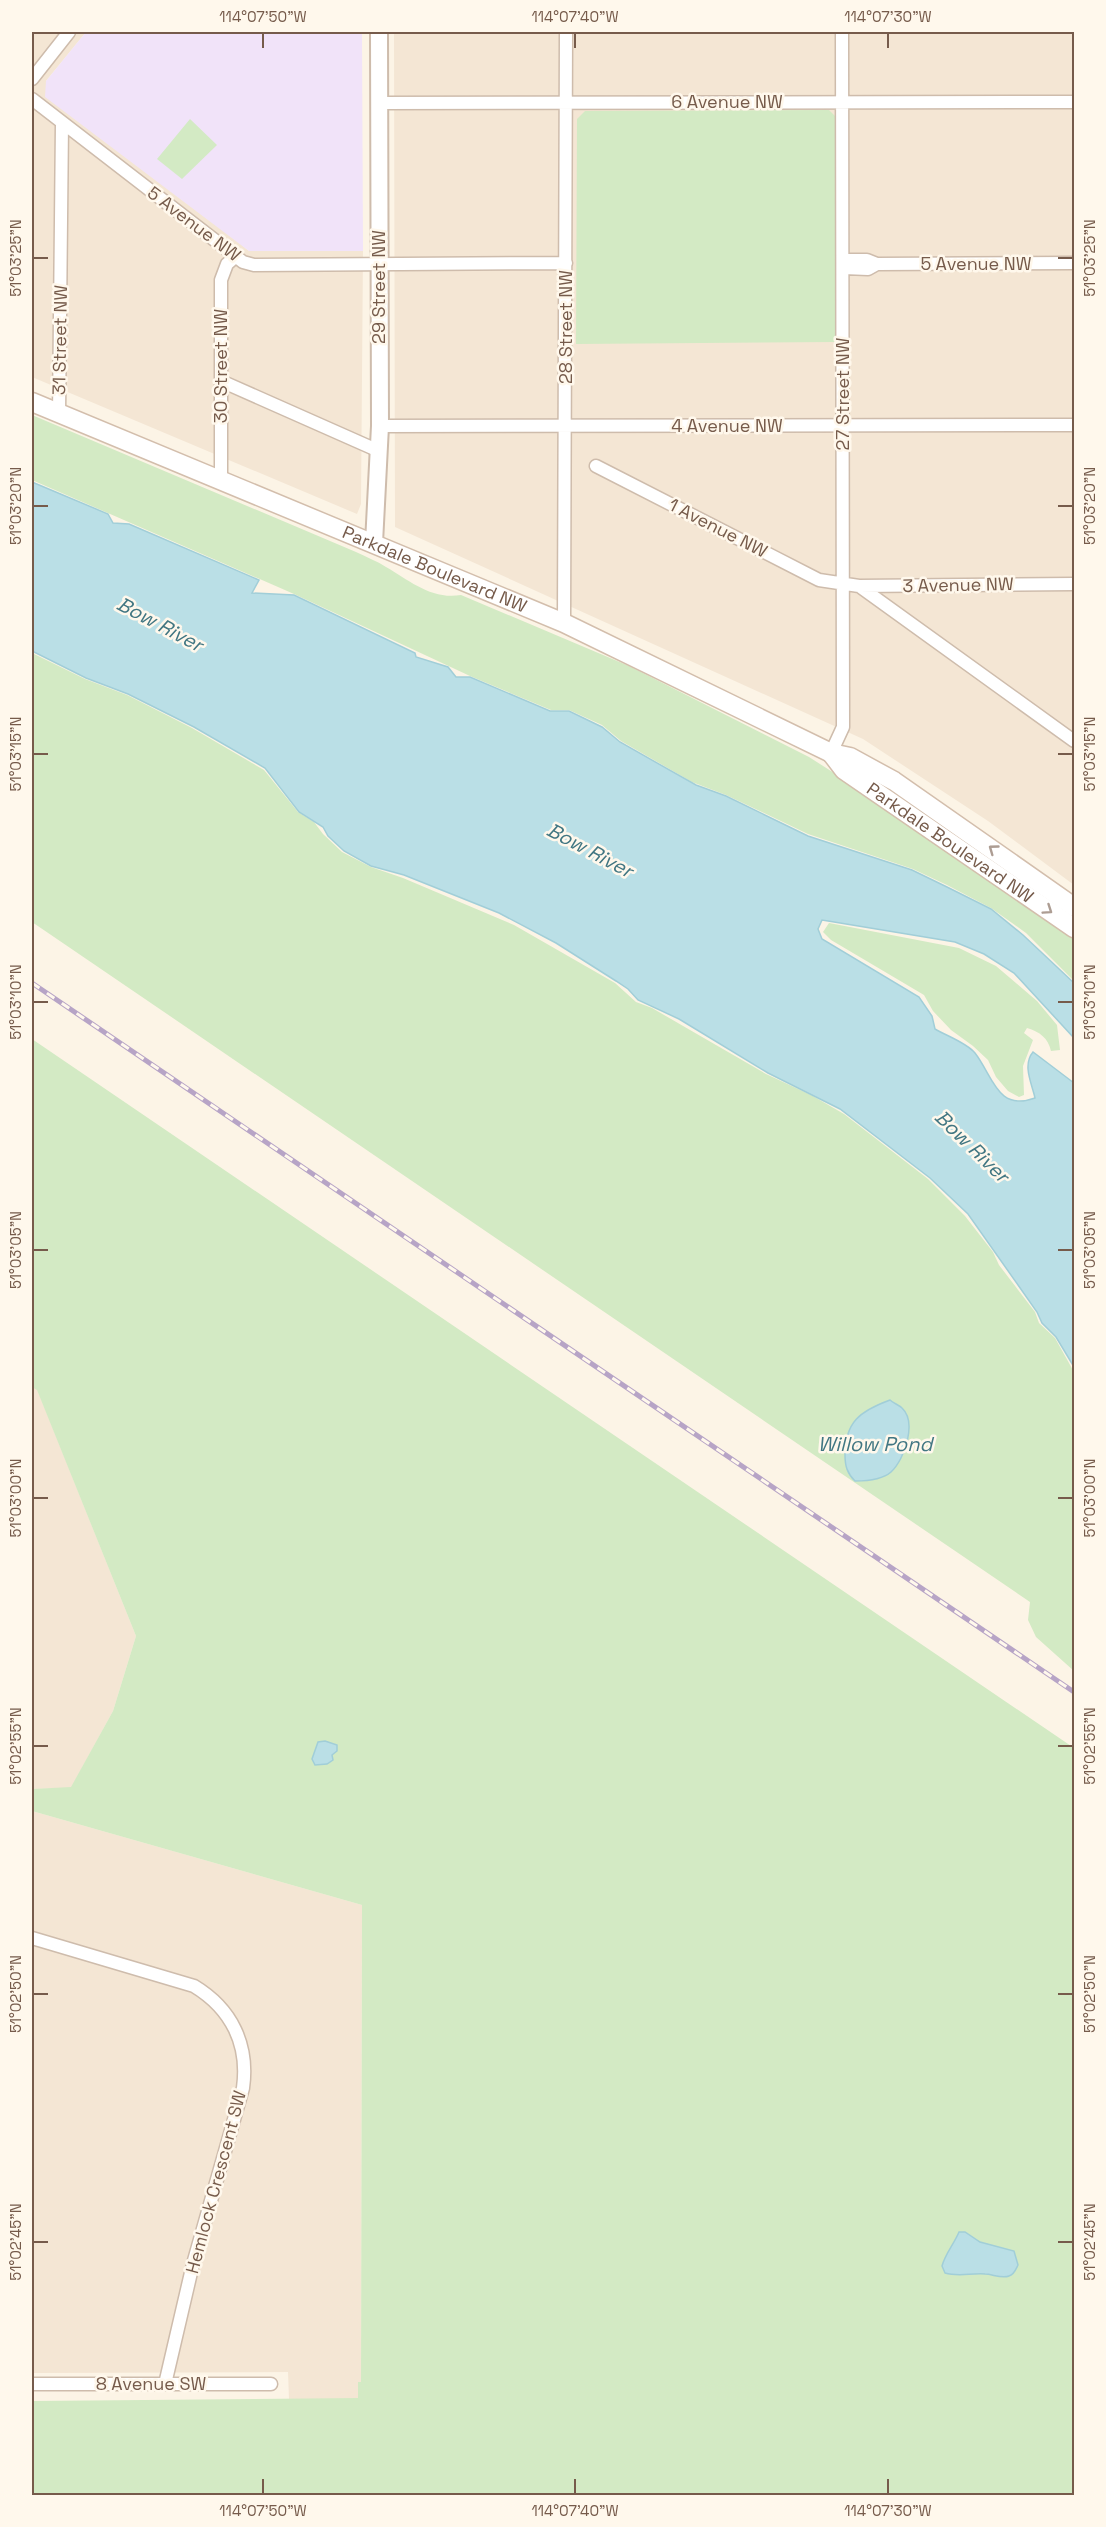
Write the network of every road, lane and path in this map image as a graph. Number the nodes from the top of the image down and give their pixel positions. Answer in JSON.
{"nodes":[{"id":1,"x":69,"y":32,"type":"edge"},
{"id":2,"x":380,"y":32,"type":"edge"},
{"id":3,"x":566,"y":32,"type":"edge"},
{"id":4,"x":842,"y":32,"type":"edge"},
{"id":5,"x":32,"y":79,"type":"edge"},
{"id":6,"x":32,"y":99,"type":"edge"},
{"id":7,"x":566,"y":102,"type":"junction"},
{"id":8,"x":842,"y":102,"type":"junction"},
{"id":9,"x":1074,"y":102,"type":"edge"},
{"id":10,"x":380,"y":103,"type":"junction"},
{"id":11,"x":62,"y":123,"type":"junction"},
{"id":12,"x":235,"y":257,"type":"junction"},
{"id":13,"x":566,"y":263,"type":"junction"},
{"id":14,"x":1074,"y":263,"type":"edge"},
{"id":15,"x":379,"y":264,"type":"junction"},
{"id":16,"x":844,"y":264,"type":"junction"},
{"id":17,"x":221,"y":381,"type":"junction"},
{"id":18,"x":32,"y":402,"type":"edge"},
{"id":19,"x":59,"y":414,"type":"junction"},
{"id":20,"x":1074,"y":424,"type":"edge"},
{"id":21,"x":842,"y":425,"type":"junction"},
{"id":22,"x":380,"y":426,"type":"junction"},
{"id":23,"x":565,"y":426,"type":"junction"},
{"id":24,"x":379,"y":451,"type":"junction"},
{"id":25,"x":596,"y":466,"type":"dead end"},
{"id":26,"x":221,"y":480,"type":"junction"},
{"id":27,"x":374,"y":543,"type":"junction"},
{"id":28,"x":1074,"y":584,"type":"edge"},
{"id":29,"x":842,"y":585,"type":"junction"},
{"id":30,"x":859,"y":586,"type":"junction"},
{"id":31,"x":564,"y":623,"type":"junction"},
{"id":32,"x":1074,"y":741,"type":"edge"},
{"id":33,"x":831,"y":753,"type":"junction"},
{"id":34,"x":1074,"y":907,"type":"edge"},
{"id":35,"x":1074,"y":928,"type":"edge"},
{"id":36,"x":32,"y":1938,"type":"edge"},
{"id":37,"x":32,"y":2384,"type":"edge"},
{"id":38,"x":165,"y":2384,"type":"junction"},
{"id":39,"x":271,"y":2384,"type":"dead end"}],
"edges":[{"from":1,"to":5,"type":"street"},
{"from":2,"to":10,"type":"street","name":"29 Street NW"},
{"from":3,"to":7,"type":"street","name":"28 Street NW"},
{"from":4,"to":8,"type":"street","name":"27 Street NW"},
{"from":6,"to":11,"type":"street","name":"5 Avenue NW"},
{"from":7,"to":8,"type":"street","name":"6 Avenue NW"},
{"from":7,"to":10,"type":"street","name":"6 Avenue NW"},
{"from":7,"to":13,"type":"street","name":"28 Street NW"},
{"from":8,"to":9,"type":"street","name":"6 Avenue NW"},
{"from":8,"to":16,"type":"street","name":"27 Street NW"},
{"from":10,"to":15,"type":"street","name":"29 Street NW"},
{"from":11,"to":12,"type":"street","name":"5 Avenue NW"},
{"from":11,"to":19,"type":"street","name":"31 Street NW"},
{"from":12,"to":15,"type":"street","name":"5 Avenue NW"},
{"from":12,"to":17,"type":"street","name":"30 Street NW"},
{"from":13,"to":15,"type":"street","name":"5 Avenue NW"},
{"from":13,"to":23,"type":"street","name":"28 Street NW"},
{"from":14,"to":16,"type":"street","name":"5 Avenue NW"},
{"from":15,"to":22,"type":"street","name":"29 Street NW"},
{"from":16,"to":21,"type":"street","name":"27 Street NW"},
{"from":17,"to":24,"type":"street"},
{"from":17,"to":26,"type":"street","name":"30 Street NW"},
{"from":18,"to":19,"type":"main road","name":"Parkdale Boulevard NW"},
{"from":19,"to":26,"type":"main road","name":"Parkdale Boulevard NW"},
{"from":20,"to":21,"type":"street","name":"4 Avenue NW"},
{"from":21,"to":23,"type":"street","name":"4 Avenue NW"},
{"from":21,"to":29,"type":"street","name":"27 Street NW"},
{"from":22,"to":23,"type":"street","name":"4 Avenue NW"},
{"from":22,"to":24,"type":"street","name":"29 Street NW"},
{"from":23,"to":31,"type":"street","name":"28 Street NW"},
{"from":24,"to":27,"type":"street","name":"29 Street NW"},
{"from":25,"to":29,"type":"street","name":"1 Avenue NW"},
{"from":26,"to":27,"type":"main road","name":"Parkdale Boulevard NW"},
{"from":27,"to":31,"type":"main road","name":"Parkdale Boulevard NW"},
{"from":28,"to":30,"type":"street","name":"3 Avenue NW"},
{"from":29,"to":30,"type":"street","name":"3 Avenue NW"},
{"from":29,"to":33,"type":"street","name":"27 Street NW"},
{"from":30,"to":32,"type":"street"},
{"from":31,"to":33,"type":"main road","name":"Parkdale Boulevard NW"},
{"from":34,"to":33,"type":"main road","name":"Parkdale Boulevard NW","one_way":true},
{"from":33,"to":35,"type":"main road","name":"Parkdale Boulevard NW","one_way":true},
{"from":36,"to":38,"type":"street","name":"Hemlock Crescent SW"},
{"from":37,"to":38,"type":"street","name":"8 Avenue SW"},
{"from":38,"to":39,"type":"street","name":"8 Avenue SW"}]}
